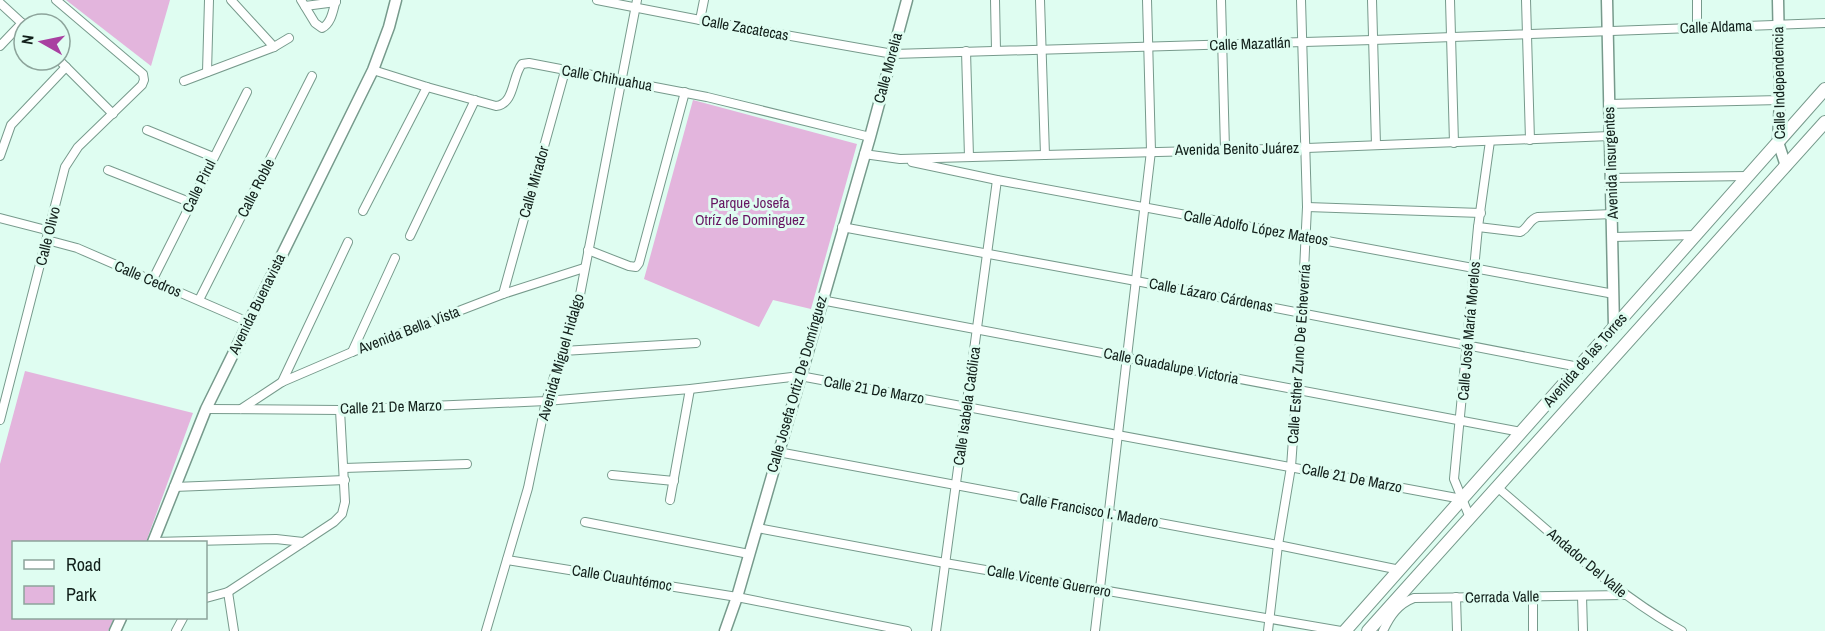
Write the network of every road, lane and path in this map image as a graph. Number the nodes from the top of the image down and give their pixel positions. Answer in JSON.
{"nodes":[{"id":1,"x":56,"y":0,"type":"edge"},
{"id":2,"x":209,"y":0,"type":"edge"},
{"id":3,"x":231,"y":0,"type":"edge"},
{"id":4,"x":396,"y":0,"type":"edge"},
{"id":5,"x":597,"y":0,"type":"edge"},
{"id":6,"x":704,"y":0,"type":"edge"},
{"id":7,"x":907,"y":0,"type":"edge"},
{"id":8,"x":995,"y":0,"type":"edge"},
{"id":9,"x":1040,"y":0,"type":"edge"},
{"id":10,"x":1147,"y":0,"type":"edge"},
{"id":11,"x":1221,"y":0,"type":"edge"},
{"id":12,"x":1301,"y":0,"type":"edge"},
{"id":13,"x":1372,"y":0,"type":"edge"},
{"id":14,"x":1450,"y":0,"type":"edge"},
{"id":15,"x":1526,"y":0,"type":"edge"},
{"id":16,"x":1607,"y":0,"type":"edge"},
{"id":17,"x":1697,"y":0,"type":"edge"},
{"id":18,"x":1778,"y":0,"type":"edge"},
{"id":19,"x":336,"y":1,"type":"edge"},
{"id":20,"x":0,"y":3,"type":"edge"},
{"id":21,"x":303,"y":3,"type":"edge"},
{"id":22,"x":637,"y":3,"type":"edge"},
{"id":23,"x":12,"y":14,"type":"edge"},
{"id":24,"x":700,"y":20,"type":"junction"},
{"id":25,"x":1825,"y":23,"type":"edge"},
{"id":26,"x":1778,"y":24,"type":"junction"},
{"id":27,"x":1697,"y":27,"type":"junction"},
{"id":28,"x":1607,"y":30,"type":"junction"},
{"id":29,"x":1527,"y":33,"type":"junction"},
{"id":30,"x":12,"y":35,"type":"edge"},
{"id":31,"x":1451,"y":37,"type":"junction"},
{"id":32,"x":290,"y":38,"type":"dead end"},
{"id":33,"x":1373,"y":40,"type":"junction"},
{"id":34,"x":1303,"y":42,"type":"junction"},
{"id":35,"x":1222,"y":44,"type":"junction"},
{"id":36,"x":0,"y":46,"type":"edge"},
{"id":37,"x":274,"y":47,"type":"junction"},
{"id":38,"x":1148,"y":47,"type":"junction"},
{"id":39,"x":1041,"y":49,"type":"junction"},
{"id":40,"x":996,"y":50,"type":"junction"},
{"id":41,"x":966,"y":51,"type":"junction"},
{"id":42,"x":893,"y":54,"type":"junction"},
{"id":43,"x":372,"y":70,"type":"junction"},
{"id":44,"x":565,"y":71,"type":"junction"},
{"id":45,"x":61,"y":72,"type":"edge"},
{"id":46,"x":71,"y":72,"type":"edge"},
{"id":47,"x":207,"y":72,"type":"junction"},
{"id":48,"x":312,"y":76,"type":"dead end"},
{"id":49,"x":621,"y":80,"type":"junction"},
{"id":50,"x":184,"y":81,"type":"dead end"},
{"id":51,"x":426,"y":87,"type":"junction"},
{"id":52,"x":1825,"y":89,"type":"edge"},
{"id":53,"x":247,"y":92,"type":"dead end"},
{"id":54,"x":685,"y":92,"type":"junction"},
{"id":55,"x":476,"y":100,"type":"junction"},
{"id":56,"x":1780,"y":100,"type":"junction"},
{"id":57,"x":1608,"y":104,"type":"junction"},
{"id":58,"x":113,"y":114,"type":"junction"},
{"id":59,"x":1825,"y":122,"type":"edge"},
{"id":60,"x":147,"y":129,"type":"dead end"},
{"id":61,"x":1610,"y":136,"type":"junction"},
{"id":62,"x":870,"y":137,"type":"junction"},
{"id":63,"x":1530,"y":140,"type":"junction"},
{"id":64,"x":1490,"y":141,"type":"junction"},
{"id":65,"x":1454,"y":142,"type":"junction"},
{"id":66,"x":1778,"y":142,"type":"junction"},
{"id":67,"x":1376,"y":145,"type":"junction"},
{"id":68,"x":1307,"y":148,"type":"junction"},
{"id":69,"x":1226,"y":149,"type":"junction"},
{"id":70,"x":1151,"y":151,"type":"junction"},
{"id":71,"x":864,"y":154,"type":"junction"},
{"id":72,"x":1045,"y":155,"type":"junction"},
{"id":73,"x":0,"y":156,"type":"edge"},
{"id":74,"x":213,"y":157,"type":"junction"},
{"id":75,"x":969,"y":157,"type":"junction"},
{"id":76,"x":900,"y":159,"type":"junction"},
{"id":77,"x":1786,"y":166,"type":"junction"},
{"id":78,"x":108,"y":170,"type":"dead end"},
{"id":79,"x":1748,"y":176,"type":"junction"},
{"id":80,"x":1612,"y":178,"type":"junction"},
{"id":81,"x":997,"y":180,"type":"junction"},
{"id":82,"x":192,"y":203,"type":"junction"},
{"id":83,"x":1145,"y":207,"type":"junction"},
{"id":84,"x":1307,"y":207,"type":"junction"},
{"id":85,"x":363,"y":211,"type":"dead end"},
{"id":86,"x":1480,"y":213,"type":"junction"},
{"id":87,"x":1613,"y":214,"type":"junction"},
{"id":88,"x":0,"y":219,"type":"edge"},
{"id":89,"x":842,"y":228,"type":"junction"},
{"id":90,"x":1478,"y":228,"type":"junction"},
{"id":91,"x":1695,"y":235,"type":"junction"},
{"id":92,"x":49,"y":236,"type":"junction"},
{"id":93,"x":410,"y":236,"type":"dead end"},
{"id":94,"x":1306,"y":237,"type":"junction"},
{"id":95,"x":1613,"y":237,"type":"junction"},
{"id":96,"x":348,"y":242,"type":"dead end"},
{"id":97,"x":588,"y":250,"type":"junction"},
{"id":98,"x":987,"y":254,"type":"junction"},
{"id":99,"x":396,"y":258,"type":"dead end"},
{"id":100,"x":584,"y":268,"type":"junction"},
{"id":101,"x":1475,"y":268,"type":"junction"},
{"id":102,"x":152,"y":281,"type":"junction"},
{"id":103,"x":1136,"y":281,"type":"junction"},
{"id":104,"x":503,"y":294,"type":"junction"},
{"id":105,"x":1614,"y":294,"type":"junction"},
{"id":106,"x":199,"y":300,"type":"junction"},
{"id":107,"x":821,"y":300,"type":"junction"},
{"id":108,"x":1302,"y":313,"type":"junction"},
{"id":109,"x":248,"y":322,"type":"junction"},
{"id":110,"x":1614,"y":327,"type":"junction"},
{"id":111,"x":978,"y":329,"type":"junction"},
{"id":112,"x":696,"y":343,"type":"dead end"},
{"id":113,"x":1467,"y":344,"type":"junction"},
{"id":114,"x":563,"y":351,"type":"junction"},
{"id":115,"x":352,"y":352,"type":"junction"},
{"id":116,"x":1127,"y":358,"type":"junction"},
{"id":117,"x":1579,"y":367,"type":"junction"},
{"id":118,"x":800,"y":376,"type":"junction"},
{"id":119,"x":282,"y":382,"type":"junction"},
{"id":120,"x":690,"y":389,"type":"junction"},
{"id":121,"x":1297,"y":389,"type":"junction"},
{"id":122,"x":546,"y":401,"type":"junction"},
{"id":123,"x":967,"y":407,"type":"junction"},
{"id":124,"x":206,"y":409,"type":"junction"},
{"id":125,"x":241,"y":409,"type":"junction"},
{"id":126,"x":340,"y":410,"type":"junction"},
{"id":127,"x":0,"y":420,"type":"edge"},
{"id":128,"x":1461,"y":420,"type":"junction"},
{"id":129,"x":1521,"y":432,"type":"junction"},
{"id":130,"x":1118,"y":435,"type":"junction"},
{"id":131,"x":778,"y":452,"type":"junction"},
{"id":132,"x":467,"y":464,"type":"dead end"},
{"id":133,"x":1291,"y":467,"type":"junction"},
{"id":134,"x":344,"y":468,"type":"junction"},
{"id":135,"x":612,"y":475,"type":"dead end"},
{"id":136,"x":345,"y":480,"type":"junction"},
{"id":137,"x":674,"y":481,"type":"junction"},
{"id":138,"x":956,"y":485,"type":"junction"},
{"id":139,"x":174,"y":487,"type":"junction"},
{"id":140,"x":1497,"y":487,"type":"junction"},
{"id":141,"x":1462,"y":499,"type":"junction"},
{"id":142,"x":670,"y":500,"type":"dead end"},
{"id":143,"x":1108,"y":513,"type":"junction"},
{"id":144,"x":1470,"y":518,"type":"junction"},
{"id":145,"x":585,"y":522,"type":"dead end"},
{"id":146,"x":757,"y":528,"type":"junction"},
{"id":147,"x":153,"y":541,"type":"edge"},
{"id":148,"x":184,"y":541,"type":"edge"},
{"id":149,"x":303,"y":542,"type":"junction"},
{"id":150,"x":1278,"y":545,"type":"junction"},
{"id":151,"x":750,"y":554,"type":"junction"},
{"id":152,"x":507,"y":560,"type":"junction"},
{"id":153,"x":945,"y":563,"type":"junction"},
{"id":154,"x":1400,"y":570,"type":"junction"},
{"id":155,"x":1099,"y":589,"type":"junction"},
{"id":156,"x":228,"y":592,"type":"junction"},
{"id":157,"x":1624,"y":595,"type":"junction"},
{"id":158,"x":1533,"y":596,"type":"junction"},
{"id":159,"x":1582,"y":596,"type":"junction"},
{"id":160,"x":737,"y":597,"type":"junction"},
{"id":161,"x":1456,"y":597,"type":"junction"},
{"id":162,"x":207,"y":598,"type":"edge"},
{"id":163,"x":1269,"y":618,"type":"junction"},
{"id":164,"x":234,"y":631,"type":"edge"},
{"id":165,"x":486,"y":631,"type":"edge"},
{"id":166,"x":725,"y":631,"type":"edge"},
{"id":167,"x":907,"y":631,"type":"edge"},
{"id":168,"x":936,"y":631,"type":"edge"},
{"id":169,"x":1095,"y":631,"type":"edge"},
{"id":170,"x":1268,"y":631,"type":"edge"},
{"id":171,"x":1343,"y":631,"type":"edge"},
{"id":172,"x":1368,"y":631,"type":"edge"},
{"id":173,"x":1383,"y":631,"type":"edge"},
{"id":174,"x":1457,"y":631,"type":"edge"},
{"id":175,"x":1533,"y":631,"type":"edge"},
{"id":176,"x":1583,"y":631,"type":"edge"},
{"id":177,"x":1682,"y":631,"type":"edge"}],
"edges":[{"from":1,"to":58,"type":"street","name":"Calle Olivo"},
{"from":2,"to":47,"type":"street"},
{"from":3,"to":37,"type":"street"},
{"from":4,"to":43,"type":"street","name":"Avenida Buenavista"},
{"from":5,"to":22,"type":"street","name":"Calle Zacatecas"},
{"from":6,"to":24,"type":"street"},
{"from":7,"to":42,"type":"street","name":"Calle Morelia"},
{"from":8,"to":40,"type":"street"},
{"from":9,"to":39,"type":"street"},
{"from":10,"to":38,"type":"street"},
{"from":11,"to":35,"type":"street"},
{"from":12,"to":34,"type":"street","name":"Calle Esther Zuno De Echeverría"},
{"from":13,"to":33,"type":"street"},
{"from":14,"to":31,"type":"street"},
{"from":15,"to":29,"type":"street"},
{"from":16,"to":28,"type":"street","name":"Avenida Insurgentes"},
{"from":17,"to":27,"type":"street"},
{"from":18,"to":26,"type":"street","name":"Calle Independencia"},
{"from":19,"to":21,"type":"street"},
{"from":19,"to":21,"type":"street"},
{"from":20,"to":23,"type":"street"},
{"from":22,"to":24,"type":"street","name":"Calle Zacatecas"},
{"from":22,"to":49,"type":"street","name":"Avenida Miguel Hidalgo"},
{"from":24,"to":42,"type":"street","name":"Calle Zacatecas"},
{"from":25,"to":26,"type":"street","name":"Calle Aldama"},
{"from":26,"to":27,"type":"street","name":"Calle Aldama"},
{"from":26,"to":56,"type":"street","name":"Calle Independencia"},
{"from":27,"to":28,"type":"street","name":"Calle Aldama"},
{"from":28,"to":29,"type":"street","name":"Calle Mazatlán"},
{"from":28,"to":57,"type":"street","name":"Avenida Insurgentes"},
{"from":29,"to":31,"type":"street","name":"Calle Mazatlán"},
{"from":29,"to":63,"type":"street"},
{"from":30,"to":36,"type":"street"},
{"from":31,"to":33,"type":"street","name":"Calle Mazatlán"},
{"from":31,"to":65,"type":"street"},
{"from":32,"to":37,"type":"street"},
{"from":33,"to":34,"type":"street","name":"Calle Mazatlán"},
{"from":33,"to":67,"type":"street"},
{"from":34,"to":35,"type":"street","name":"Calle Mazatlán"},
{"from":34,"to":68,"type":"street","name":"Calle Esther Zuno De Echeverría"},
{"from":35,"to":38,"type":"street","name":"Calle Mazatlán"},
{"from":35,"to":69,"type":"street"},
{"from":37,"to":47,"type":"street"},
{"from":38,"to":39,"type":"street","name":"Calle Mazatlán"},
{"from":38,"to":70,"type":"street"},
{"from":39,"to":40,"type":"street","name":"Calle Mazatlán"},
{"from":39,"to":72,"type":"street"},
{"from":40,"to":41,"type":"street","name":"Calle Mazatlán"},
{"from":41,"to":42,"type":"street","name":"Calle Mazatlán"},
{"from":41,"to":75,"type":"street"},
{"from":42,"to":62,"type":"street","name":"Calle Morelia"},
{"from":43,"to":51,"type":"street","name":"Calle Chihuahua"},
{"from":43,"to":109,"type":"street","name":"Avenida Buenavista"},
{"from":44,"to":49,"type":"street","name":"Calle Chihuahua"},
{"from":44,"to":55,"type":"street","name":"Calle Chihuahua"},
{"from":44,"to":104,"type":"street","name":"Calle Mirador"},
{"from":45,"to":73,"type":"street"},
{"from":46,"to":58,"type":"street"},
{"from":47,"to":50,"type":"street"},
{"from":48,"to":106,"type":"street","name":"Calle Roble"},
{"from":49,"to":54,"type":"street","name":"Calle Chihuahua"},
{"from":49,"to":97,"type":"street","name":"Avenida Miguel Hidalgo"},
{"from":51,"to":55,"type":"street","name":"Calle Chihuahua"},
{"from":51,"to":85,"type":"street"},
{"from":52,"to":66,"type":"main road","name":"Avenida de las Torres"},
{"from":53,"to":74,"type":"street","name":"Calle Pirul"},
{"from":54,"to":62,"type":"street","name":"Calle Chihuahua"},
{"from":54,"to":97,"type":"street"},
{"from":55,"to":93,"type":"street"},
{"from":56,"to":57,"type":"street"},
{"from":56,"to":66,"type":"street","name":"Calle Independencia"},
{"from":57,"to":61,"type":"street","name":"Avenida Insurgentes"},
{"from":58,"to":92,"type":"street","name":"Calle Olivo"},
{"from":59,"to":77,"type":"main road","name":"Avenida de las Torres"},
{"from":60,"to":74,"type":"street"},
{"from":61,"to":63,"type":"street","name":"Avenida Benito Juárez"},
{"from":61,"to":80,"type":"street","name":"Avenida Insurgentes"},
{"from":62,"to":71,"type":"street","name":"Calle Josefa Ortiz De Domínguez"},
{"from":63,"to":64,"type":"street","name":"Avenida Benito Juárez"},
{"from":64,"to":65,"type":"street","name":"Avenida Benito Juárez"},
{"from":64,"to":86,"type":"street","name":"Calle José María Morelos"},
{"from":65,"to":67,"type":"street","name":"Avenida Benito Juárez"},
{"from":66,"to":77,"type":"street","name":"Calle Independencia"},
{"from":66,"to":79,"type":"main road","name":"Avenida de las Torres"},
{"from":67,"to":68,"type":"street","name":"Avenida Benito Juárez"},
{"from":68,"to":69,"type":"street","name":"Avenida Benito Juárez"},
{"from":68,"to":84,"type":"street","name":"Calle Esther Zuno De Echeverría"},
{"from":69,"to":70,"type":"street","name":"Avenida Benito Juárez"},
{"from":70,"to":72,"type":"street","name":"Avenida Benito Juárez"},
{"from":70,"to":83,"type":"street"},
{"from":71,"to":76,"type":"street","name":"Avenida Benito Juárez"},
{"from":71,"to":89,"type":"street","name":"Calle Josefa Ortiz De Domínguez"},
{"from":72,"to":75,"type":"street","name":"Avenida Benito Juárez"},
{"from":74,"to":82,"type":"street","name":"Calle Pirul"},
{"from":75,"to":76,"type":"street","name":"Avenida Benito Juárez"},
{"from":76,"to":81,"type":"street","name":"Calle Adolfo López Mateos"},
{"from":77,"to":140,"type":"main road","name":"Avenida de las Torres"},
{"from":78,"to":82,"type":"street"},
{"from":79,"to":80,"type":"street"},
{"from":79,"to":91,"type":"main road","name":"Avenida de las Torres"},
{"from":80,"to":87,"type":"street","name":"Avenida Insurgentes"},
{"from":81,"to":83,"type":"street","name":"Calle Adolfo López Mateos"},
{"from":81,"to":98,"type":"street","name":"Calle Isabela Católica"},
{"from":82,"to":102,"type":"street","name":"Calle Pirul"},
{"from":83,"to":94,"type":"street","name":"Calle Adolfo López Mateos"},
{"from":83,"to":103,"type":"street"},
{"from":84,"to":86,"type":"street","name":"Calle Adolfo López Mateos"},
{"from":84,"to":94,"type":"street","name":"Calle Esther Zuno De Echeverría"},
{"from":86,"to":90,"type":"street","name":"Calle José María Morelos"},
{"from":87,"to":90,"type":"street"},
{"from":87,"to":95,"type":"street","name":"Avenida Insurgentes"},
{"from":88,"to":92,"type":"street","name":"Calle Cedros"},
{"from":89,"to":98,"type":"street","name":"Calle Lázaro Cárdenas"},
{"from":89,"to":107,"type":"street","name":"Calle Josefa Ortiz De Domínguez"},
{"from":90,"to":101,"type":"street","name":"Calle José María Morelos"},
{"from":91,"to":95,"type":"street"},
{"from":91,"to":110,"type":"main road","name":"Avenida de las Torres"},
{"from":92,"to":102,"type":"street","name":"Calle Cedros"},
{"from":92,"to":127,"type":"street","name":"Calle Olivo"},
{"from":94,"to":101,"type":"street","name":"Calle Adolfo López Mateos"},
{"from":94,"to":108,"type":"street","name":"Calle Esther Zuno De Echeverría"},
{"from":95,"to":105,"type":"street","name":"Avenida Insurgentes"},
{"from":96,"to":119,"type":"street"},
{"from":97,"to":100,"type":"street","name":"Avenida Miguel Hidalgo"},
{"from":98,"to":103,"type":"street","name":"Calle Lázaro Cárdenas"},
{"from":98,"to":111,"type":"street","name":"Calle Isabela Católica"},
{"from":99,"to":115,"type":"street"},
{"from":100,"to":104,"type":"street","name":"Avenida Bella Vista"},
{"from":100,"to":114,"type":"street","name":"Avenida Miguel Hidalgo"},
{"from":101,"to":105,"type":"street","name":"Calle Adolfo López Mateos"},
{"from":101,"to":113,"type":"street","name":"Calle José María Morelos"},
{"from":102,"to":106,"type":"street","name":"Calle Cedros"},
{"from":103,"to":108,"type":"street","name":"Calle Lázaro Cárdenas"},
{"from":103,"to":116,"type":"street"},
{"from":104,"to":115,"type":"street","name":"Avenida Bella Vista"},
{"from":105,"to":110,"type":"street","name":"Avenida Insurgentes"},
{"from":106,"to":109,"type":"street","name":"Calle Cedros"},
{"from":107,"to":111,"type":"street","name":"Calle Guadalupe Victoria"},
{"from":107,"to":118,"type":"street","name":"Calle Josefa Ortiz De Domínguez"},
{"from":108,"to":113,"type":"street","name":"Calle Lázaro Cárdenas"},
{"from":108,"to":121,"type":"street","name":"Calle Esther Zuno De Echeverría"},
{"from":109,"to":124,"type":"street","name":"Avenida Buenavista"},
{"from":110,"to":117,"type":"main road","name":"Avenida de las Torres"},
{"from":111,"to":116,"type":"street","name":"Calle Guadalupe Victoria"},
{"from":111,"to":123,"type":"street","name":"Calle Isabela Católica"},
{"from":112,"to":114,"type":"street"},
{"from":113,"to":117,"type":"street","name":"Calle Lázaro Cárdenas"},
{"from":113,"to":128,"type":"street","name":"Calle José María Morelos"},
{"from":114,"to":122,"type":"street","name":"Avenida Miguel Hidalgo"},
{"from":115,"to":119,"type":"street","name":"Avenida Bella Vista"},
{"from":116,"to":121,"type":"street","name":"Calle Guadalupe Victoria"},
{"from":116,"to":130,"type":"street"},
{"from":117,"to":129,"type":"main road","name":"Avenida de las Torres"},
{"from":118,"to":120,"type":"street","name":"Calle 21 De Marzo"},
{"from":118,"to":123,"type":"street","name":"Calle 21 De Marzo"},
{"from":118,"to":131,"type":"street","name":"Calle Josefa Ortiz De Domínguez"},
{"from":119,"to":125,"type":"street","name":"Avenida Bella Vista"},
{"from":120,"to":122,"type":"street","name":"Calle 21 De Marzo"},
{"from":120,"to":137,"type":"street"},
{"from":121,"to":128,"type":"street","name":"Calle Guadalupe Victoria"},
{"from":121,"to":133,"type":"street","name":"Calle Esther Zuno De Echeverría"},
{"from":122,"to":126,"type":"street","name":"Calle 21 De Marzo"},
{"from":122,"to":152,"type":"street","name":"Avenida Miguel Hidalgo"},
{"from":123,"to":130,"type":"street","name":"Calle 21 De Marzo"},
{"from":123,"to":138,"type":"street","name":"Calle Isabela Católica"},
{"from":124,"to":125,"type":"street","name":"Calle 21 De Marzo"},
{"from":124,"to":139,"type":"street","name":"Avenida Buenavista"},
{"from":125,"to":126,"type":"street","name":"Calle 21 De Marzo"},
{"from":126,"to":134,"type":"street"},
{"from":128,"to":129,"type":"street","name":"Calle Guadalupe Victoria"},
{"from":128,"to":141,"type":"street","name":"Calle José María Morelos"},
{"from":129,"to":141,"type":"main road","name":"Avenida de las Torres"},
{"from":130,"to":133,"type":"street","name":"Calle 21 De Marzo"},
{"from":130,"to":143,"type":"street"},
{"from":131,"to":138,"type":"street","name":"Calle Francisco I. Madero"},
{"from":131,"to":146,"type":"street","name":"Calle Josefa Ortiz De Domínguez"},
{"from":132,"to":134,"type":"street"},
{"from":133,"to":141,"type":"street","name":"Calle 21 De Marzo"},
{"from":133,"to":150,"type":"street","name":"Calle Esther Zuno De Echeverría"},
{"from":134,"to":136,"type":"street"},
{"from":135,"to":137,"type":"street"},
{"from":136,"to":139,"type":"street"},
{"from":136,"to":149,"type":"street"},
{"from":137,"to":142,"type":"street"},
{"from":138,"to":143,"type":"street","name":"Calle Francisco I. Madero"},
{"from":138,"to":153,"type":"street","name":"Calle Isabela Católica"},
{"from":139,"to":147,"type":"street","name":"Avenida Buenavista"},
{"from":140,"to":144,"type":"main road","name":"Avenida de las Torres"},
{"from":140,"to":157,"type":"street","name":"Andador Del Valle"},
{"from":141,"to":144,"type":"street","name":"Calle José María Morelos"},
{"from":141,"to":154,"type":"main road","name":"Avenida de las Torres"},
{"from":143,"to":150,"type":"street","name":"Calle Francisco I. Madero"},
{"from":143,"to":155,"type":"street"},
{"from":144,"to":172,"type":"main road","name":"Avenida de las Torres"},
{"from":145,"to":151,"type":"street"},
{"from":146,"to":151,"type":"street","name":"Calle Josefa Ortiz De Domínguez"},
{"from":146,"to":153,"type":"street","name":"Calle Vicente Guerrero"},
{"from":148,"to":149,"type":"street"},
{"from":149,"to":156,"type":"street"},
{"from":150,"to":154,"type":"street","name":"Calle Francisco I. Madero"},
{"from":150,"to":163,"type":"street","name":"Calle Esther Zuno De Echeverría"},
{"from":151,"to":160,"type":"street","name":"Calle Josefa Ortiz De Domínguez"},
{"from":152,"to":160,"type":"street","name":"Calle Cuauhtémoc"},
{"from":152,"to":165,"type":"street","name":"Avenida Miguel Hidalgo"},
{"from":153,"to":155,"type":"street","name":"Calle Vicente Guerrero"},
{"from":153,"to":168,"type":"street","name":"Calle Isabela Católica"},
{"from":154,"to":171,"type":"main road","name":"Avenida de las Torres"},
{"from":155,"to":163,"type":"street","name":"Calle Vicente Guerrero"},
{"from":155,"to":169,"type":"street"},
{"from":156,"to":162,"type":"street"},
{"from":156,"to":164,"type":"street"},
{"from":157,"to":159,"type":"street","name":"Cerrada Valle"},
{"from":157,"to":177,"type":"street","name":"Andador Del Valle"},
{"from":158,"to":159,"type":"street","name":"Cerrada Valle"},
{"from":158,"to":161,"type":"street","name":"Cerrada Valle"},
{"from":158,"to":175,"type":"street"},
{"from":159,"to":176,"type":"street"},
{"from":160,"to":166,"type":"street","name":"Calle Josefa Ortiz De Domínguez"},
{"from":160,"to":167,"type":"street","name":"Calle Cuauhtémoc"},
{"from":161,"to":173,"type":"street","name":"Cerrada Valle"},
{"from":161,"to":174,"type":"street"},
{"from":163,"to":170,"type":"street","name":"Calle Esther Zuno De Echeverría"},
{"from":163,"to":171,"type":"street","name":"Calle Vicente Guerrero"}]}
